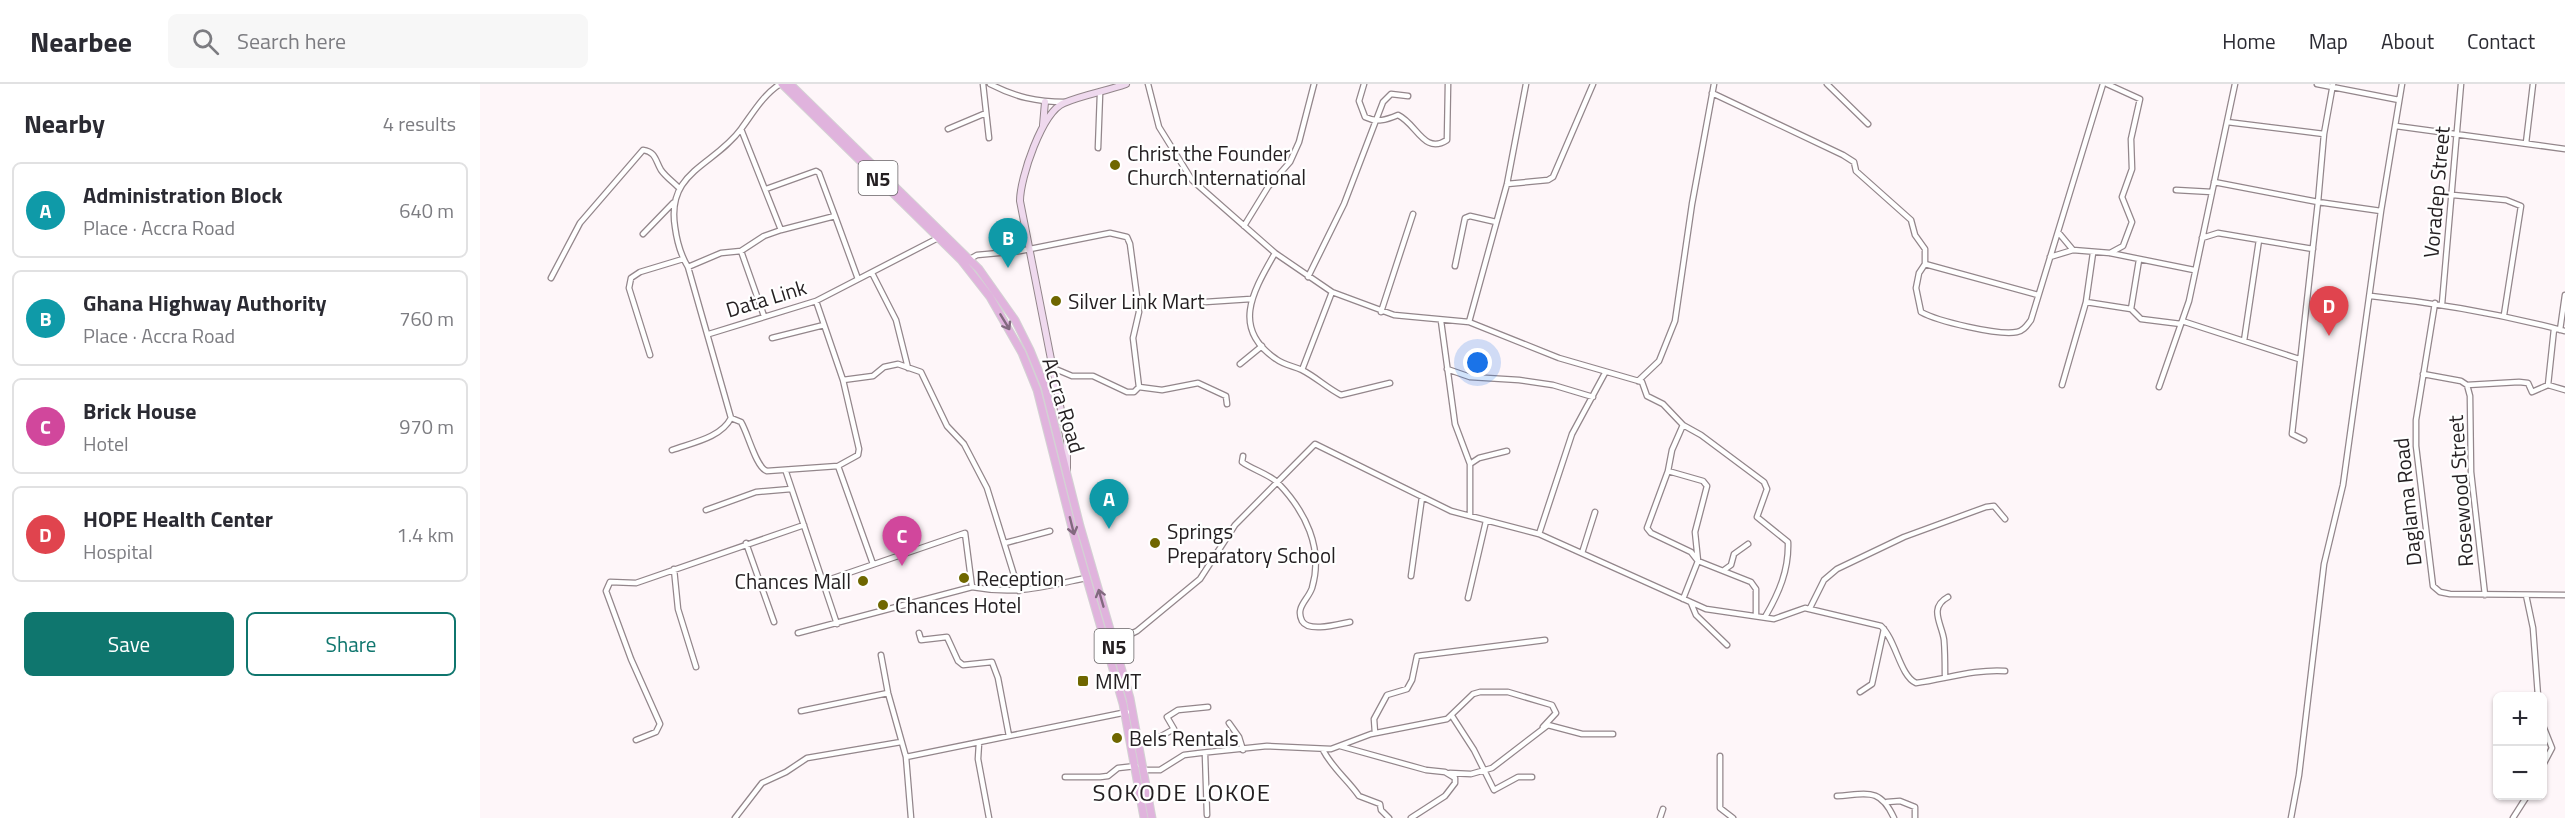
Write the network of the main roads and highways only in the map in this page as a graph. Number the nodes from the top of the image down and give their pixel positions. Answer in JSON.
{"nodes":[{"id":1,"x":781,"y":84,"type":"edge"},
{"id":2,"x":790,"y":84,"type":"edge"},
{"id":3,"x":1126,"y":84,"type":"edge"},
{"id":4,"x":1045,"y":102,"type":"road end"},
{"id":5,"x":1042,"y":128,"type":"junction"},
{"id":6,"x":1065,"y":428,"type":"junction"},
{"id":7,"x":1060,"y":446,"type":"junction"},
{"id":8,"x":1054,"y":457,"type":"junction"},
{"id":9,"x":1067,"y":475,"type":"junction"},
{"id":10,"x":1144,"y":818,"type":"edge"},
{"id":11,"x":1152,"y":818,"type":"edge"}],
"edges":[{"from":1,"to":8,"type":"main road","name":"Accra Road","number":"N5","one_way":true},
{"from":2,"to":7,"type":"main road","name":"Accra Road","number":"N5"},
{"from":3,"to":5,"type":"main road"},
{"from":4,"to":5,"type":"main road"},
{"from":5,"to":6,"type":"main road"},
{"from":6,"to":7,"type":"main road"},
{"from":6,"to":9,"type":"main road"},
{"from":7,"to":8,"type":"main road"},
{"from":7,"to":9,"type":"main road","name":"Accra Road","number":"N5"},
{"from":8,"to":10,"type":"main road","name":"Accra Road","number":"N5","one_way":true},
{"from":11,"to":9,"type":"main road","name":"Accra Road","number":"N5","one_way":true}]}
